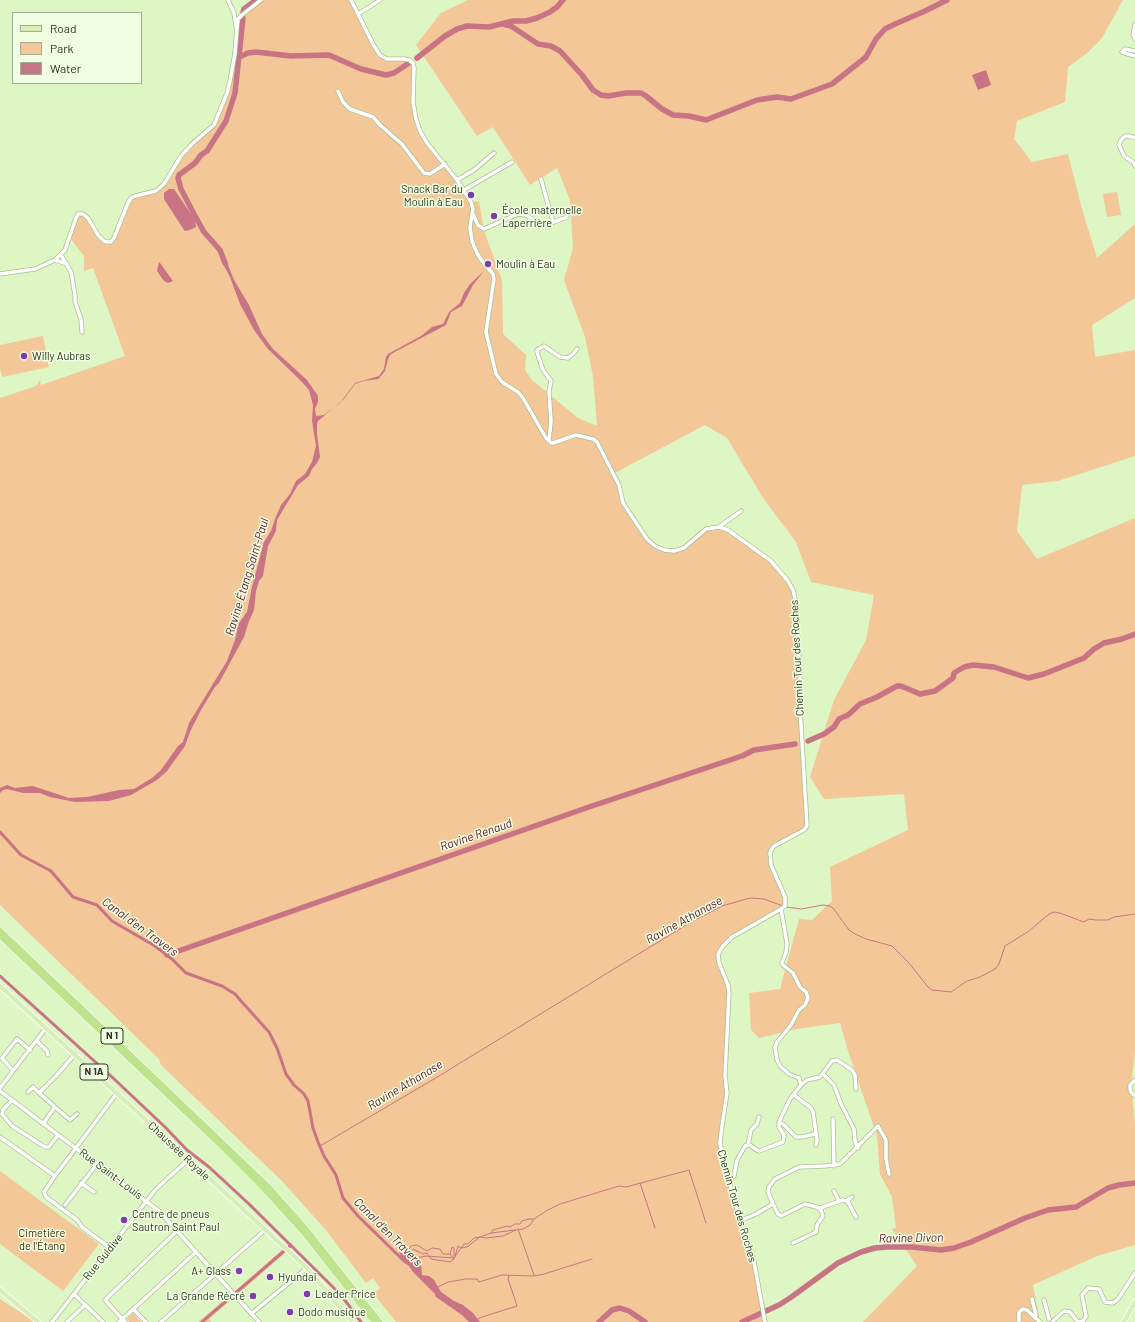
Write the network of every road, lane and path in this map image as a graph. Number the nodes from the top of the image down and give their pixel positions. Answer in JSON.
{"nodes":[{"id":1,"x":228,"y":0,"type":"edge"},
{"id":2,"x":261,"y":0,"type":"edge"},
{"id":3,"x":351,"y":0,"type":"edge"},
{"id":4,"x":380,"y":0,"type":"edge"},
{"id":5,"x":358,"y":14,"type":"junction"},
{"id":6,"x":1135,"y":25,"type":"edge"},
{"id":7,"x":237,"y":27,"type":"junction"},
{"id":8,"x":1135,"y":39,"type":"edge"},
{"id":9,"x":1135,"y":51,"type":"edge"},
{"id":10,"x":1135,"y":56,"type":"edge"},
{"id":11,"x":338,"y":91,"type":"dead end"},
{"id":12,"x":1135,"y":138,"type":"edge"},
{"id":13,"x":494,"y":154,"type":"dead end"},
{"id":14,"x":512,"y":162,"type":"dead end"},
{"id":15,"x":445,"y":164,"type":"junction"},
{"id":16,"x":1135,"y":166,"type":"edge"},
{"id":17,"x":542,"y":179,"type":"dead end"},
{"id":18,"x":457,"y":180,"type":"junction"},
{"id":19,"x":464,"y":190,"type":"junction"},
{"id":20,"x":473,"y":214,"type":"junction"},
{"id":21,"x":567,"y":217,"type":"dead end"},
{"id":22,"x":552,"y":222,"type":"junction"},
{"id":23,"x":61,"y":255,"type":"junction"},
{"id":24,"x":56,"y":260,"type":"junction"},
{"id":25,"x":67,"y":264,"type":"junction"},
{"id":26,"x":0,"y":274,"type":"edge"},
{"id":27,"x":82,"y":332,"type":"dead end"},
{"id":28,"x":577,"y":349,"type":"dead end"},
{"id":29,"x":549,"y":441,"type":"junction"},
{"id":30,"x":741,"y":511,"type":"dead end"},
{"id":31,"x":719,"y":527,"type":"junction"},
{"id":32,"x":781,"y":910,"type":"junction"},
{"id":33,"x":0,"y":930,"type":"edge"},
{"id":34,"x":0,"y":937,"type":"edge"},
{"id":35,"x":0,"y":986,"type":"edge"},
{"id":36,"x":46,"y":1028,"type":"junction"},
{"id":37,"x":37,"y":1041,"type":"junction"},
{"id":38,"x":30,"y":1050,"type":"junction"},
{"id":39,"x":75,"y":1054,"type":"junction"},
{"id":40,"x":48,"y":1055,"type":"dead end"},
{"id":41,"x":13,"y":1071,"type":"junction"},
{"id":42,"x":823,"y":1074,"type":"junction"},
{"id":43,"x":1135,"y":1080,"type":"edge"},
{"id":44,"x":801,"y":1085,"type":"junction"},
{"id":45,"x":0,"y":1088,"type":"edge"},
{"id":46,"x":856,"y":1089,"type":"dead end"},
{"id":47,"x":0,"y":1091,"type":"edge"},
{"id":48,"x":28,"y":1092,"type":"dead end"},
{"id":49,"x":39,"y":1093,"type":"junction"},
{"id":50,"x":117,"y":1094,"type":"junction"},
{"id":51,"x":794,"y":1095,"type":"junction"},
{"id":52,"x":1135,"y":1096,"type":"edge"},
{"id":53,"x":12,"y":1100,"type":"junction"},
{"id":54,"x":55,"y":1107,"type":"junction"},
{"id":55,"x":77,"y":1114,"type":"dead end"},
{"id":56,"x":759,"y":1117,"type":"dead end"},
{"id":57,"x":833,"y":1120,"type":"dead end"},
{"id":58,"x":779,"y":1122,"type":"junction"},
{"id":59,"x":43,"y":1124,"type":"junction"},
{"id":60,"x":816,"y":1134,"type":"junction"},
{"id":61,"x":58,"y":1135,"type":"junction"},
{"id":62,"x":0,"y":1137,"type":"edge"},
{"id":63,"x":748,"y":1145,"type":"junction"},
{"id":64,"x":816,"y":1145,"type":"dead end"},
{"id":65,"x":76,"y":1148,"type":"junction"},
{"id":66,"x":858,"y":1148,"type":"junction"},
{"id":67,"x":188,"y":1159,"type":"junction"},
{"id":68,"x":97,"y":1164,"type":"junction"},
{"id":69,"x":834,"y":1166,"type":"junction"},
{"id":70,"x":889,"y":1174,"type":"dead end"},
{"id":71,"x":55,"y":1176,"type":"junction"},
{"id":72,"x":729,"y":1179,"type":"junction"},
{"id":73,"x":82,"y":1183,"type":"junction"},
{"id":74,"x":834,"y":1191,"type":"dead end"},
{"id":75,"x":94,"y":1192,"type":"dead end"},
{"id":76,"x":852,"y":1197,"type":"dead end"},
{"id":77,"x":839,"y":1201,"type":"junction"},
{"id":78,"x":846,"y":1201,"type":"junction"},
{"id":79,"x":147,"y":1202,"type":"junction"},
{"id":80,"x":773,"y":1204,"type":"junction"},
{"id":81,"x":65,"y":1205,"type":"dead end"},
{"id":82,"x":818,"y":1208,"type":"junction"},
{"id":83,"x":856,"y":1217,"type":"dead end"},
{"id":84,"x":742,"y":1220,"type":"junction"},
{"id":85,"x":265,"y":1230,"type":"junction"},
{"id":86,"x":177,"y":1231,"type":"junction"},
{"id":87,"x":793,"y":1243,"type":"dead end"},
{"id":88,"x":110,"y":1248,"type":"junction"},
{"id":89,"x":196,"y":1252,"type":"junction"},
{"id":90,"x":307,"y":1268,"type":"junction"},
{"id":91,"x":1135,"y":1273,"type":"edge"},
{"id":92,"x":216,"y":1274,"type":"junction"},
{"id":93,"x":0,"y":1290,"type":"edge"},
{"id":94,"x":74,"y":1294,"type":"junction"},
{"id":95,"x":1032,"y":1299,"type":"dead end"},
{"id":96,"x":1044,"y":1300,"type":"dead end"},
{"id":97,"x":1135,"y":1302,"type":"edge"},
{"id":98,"x":85,"y":1305,"type":"junction"},
{"id":99,"x":134,"y":1309,"type":"junction"},
{"id":100,"x":251,"y":1314,"type":"junction"},
{"id":101,"x":1035,"y":1318,"type":"junction"},
{"id":102,"x":122,"y":1321,"type":"edge"},
{"id":103,"x":1050,"y":1321,"type":"edge"},
{"id":104,"x":38,"y":1322,"type":"edge"},
{"id":105,"x":52,"y":1322,"type":"edge"},
{"id":106,"x":67,"y":1322,"type":"edge"},
{"id":107,"x":103,"y":1322,"type":"edge"},
{"id":108,"x":146,"y":1322,"type":"edge"},
{"id":109,"x":161,"y":1322,"type":"edge"},
{"id":110,"x":259,"y":1322,"type":"edge"},
{"id":111,"x":352,"y":1322,"type":"edge"},
{"id":112,"x":374,"y":1322,"type":"edge"},
{"id":113,"x":380,"y":1322,"type":"edge"},
{"id":114,"x":765,"y":1322,"type":"edge"},
{"id":115,"x":1018,"y":1322,"type":"edge"},
{"id":116,"x":1040,"y":1322,"type":"edge"},
{"id":117,"x":1124,"y":1322,"type":"edge"}],
"edges":[{"from":1,"to":7,"type":"street"},
{"from":2,"to":7,"type":"street"},
{"from":3,"to":5,"type":"street"},
{"from":4,"to":5,"type":"street"},
{"from":5,"to":15,"type":"street"},
{"from":6,"to":8,"type":"street"},
{"from":7,"to":23,"type":"street"},
{"from":9,"to":10,"type":"street"},
{"from":11,"to":15,"type":"street"},
{"from":12,"to":16,"type":"street"},
{"from":13,"to":18,"type":"street"},
{"from":14,"to":19,"type":"street"},
{"from":15,"to":18,"type":"street"},
{"from":17,"to":22,"type":"street"},
{"from":18,"to":19,"type":"street"},
{"from":19,"to":20,"type":"street"},
{"from":20,"to":22,"type":"street"},
{"from":20,"to":29,"type":"street"},
{"from":21,"to":22,"type":"street"},
{"from":23,"to":24,"type":"street"},
{"from":23,"to":25,"type":"street"},
{"from":24,"to":25,"type":"street"},
{"from":24,"to":26,"type":"street"},
{"from":25,"to":27,"type":"street"},
{"from":28,"to":29,"type":"street"},
{"from":29,"to":31,"type":"street"},
{"from":30,"to":31,"type":"street"},
{"from":31,"to":32,"type":"street","name":"Chemin Tour des Roches"},
{"from":32,"to":44,"type":"street"},
{"from":32,"to":72,"type":"street","name":"Chemin Tour des Roches"},
{"from":33,"to":113,"type":"highway","number":"N 1"},
{"from":34,"to":112,"type":"highway","number":"N 1"},
{"from":35,"to":36,"type":"main road","name":"Chaussée Royale","number":"N 1A"},
{"from":36,"to":37,"type":"street"},
{"from":36,"to":39,"type":"main road","name":"Chaussée Royale","number":"N 1A"},
{"from":37,"to":38,"type":"street"},
{"from":37,"to":40,"type":"street"},
{"from":38,"to":41,"type":"street"},
{"from":38,"to":41,"type":"street"},
{"from":39,"to":49,"type":"street"},
{"from":39,"to":50,"type":"main road","name":"Chaussée Royale","number":"N 1A"},
{"from":41,"to":45,"type":"street"},
{"from":42,"to":44,"type":"street"},
{"from":42,"to":46,"type":"street"},
{"from":42,"to":66,"type":"street"},
{"from":43,"to":52,"type":"street"},
{"from":44,"to":51,"type":"street"},
{"from":47,"to":53,"type":"street","name":"Rue Saint-Louis"},
{"from":48,"to":49,"type":"street"},
{"from":49,"to":54,"type":"street"},
{"from":50,"to":65,"type":"street"},
{"from":50,"to":67,"type":"main road","name":"Chaussée Royale","number":"N 1A"},
{"from":51,"to":58,"type":"street"},
{"from":51,"to":60,"type":"street"},
{"from":53,"to":59,"type":"street","name":"Rue Saint-Louis"},
{"from":53,"to":61,"type":"street"},
{"from":54,"to":55,"type":"street"},
{"from":54,"to":59,"type":"street"},
{"from":56,"to":63,"type":"street"},
{"from":57,"to":69,"type":"street"},
{"from":58,"to":60,"type":"street"},
{"from":58,"to":63,"type":"street"},
{"from":59,"to":61,"type":"street","name":"Rue Saint-Louis"},
{"from":60,"to":64,"type":"street"},
{"from":61,"to":65,"type":"street","name":"Rue Saint-Louis"},
{"from":62,"to":71,"type":"street"},
{"from":63,"to":72,"type":"street"},
{"from":65,"to":68,"type":"street","name":"Rue Saint-Louis"},
{"from":65,"to":71,"type":"street"},
{"from":66,"to":69,"type":"street"},
{"from":66,"to":70,"type":"street"},
{"from":67,"to":79,"type":"street","name":"Rue Guldive"},
{"from":67,"to":85,"type":"main road","name":"Chaussée Royale","number":"N 1A"},
{"from":68,"to":73,"type":"street"},
{"from":68,"to":79,"type":"street","name":"Rue Saint-Louis"},
{"from":69,"to":80,"type":"street"},
{"from":71,"to":88,"type":"street"},
{"from":72,"to":84,"type":"street","name":"Chemin Tour des Roches"},
{"from":73,"to":75,"type":"street"},
{"from":73,"to":81,"type":"street"},
{"from":74,"to":77,"type":"street"},
{"from":76,"to":78,"type":"street"},
{"from":77,"to":78,"type":"street"},
{"from":77,"to":82,"type":"street"},
{"from":78,"to":83,"type":"street"},
{"from":79,"to":86,"type":"street","name":"Rue Saint-Louis"},
{"from":79,"to":88,"type":"street","name":"Rue Guldive"},
{"from":80,"to":82,"type":"street"},
{"from":80,"to":84,"type":"street"},
{"from":82,"to":87,"type":"street"},
{"from":84,"to":114,"type":"street","name":"Chemin Tour des Roches"},
{"from":85,"to":90,"type":"main road","name":"Chaussée Royale","number":"N 1A"},
{"from":85,"to":92,"type":"street"},
{"from":86,"to":89,"type":"street","name":"Rue Saint-Louis"},
{"from":86,"to":102,"type":"street"},
{"from":88,"to":94,"type":"street","name":"Rue Guldive"},
{"from":89,"to":92,"type":"street","name":"Rue Saint-Louis"},
{"from":89,"to":99,"type":"street"},
{"from":90,"to":100,"type":"street"},
{"from":90,"to":111,"type":"main road","name":"Chaussée Royale","number":"N 1A"},
{"from":91,"to":103,"type":"street"},
{"from":92,"to":100,"type":"street","name":"Rue Saint-Louis"},
{"from":92,"to":109,"type":"street"},
{"from":93,"to":104,"type":"main road"},
{"from":94,"to":98,"type":"street"},
{"from":94,"to":105,"type":"street","name":"Rue Guldive"},
{"from":95,"to":101,"type":"street"},
{"from":96,"to":103,"type":"street"},
{"from":97,"to":117,"type":"main road"},
{"from":98,"to":106,"type":"street"},
{"from":98,"to":107,"type":"street"},
{"from":99,"to":102,"type":"street"},
{"from":99,"to":108,"type":"street"},
{"from":100,"to":110,"type":"street","name":"Rue Saint-Louis"},
{"from":101,"to":115,"type":"street"},
{"from":101,"to":116,"type":"street"}]}
